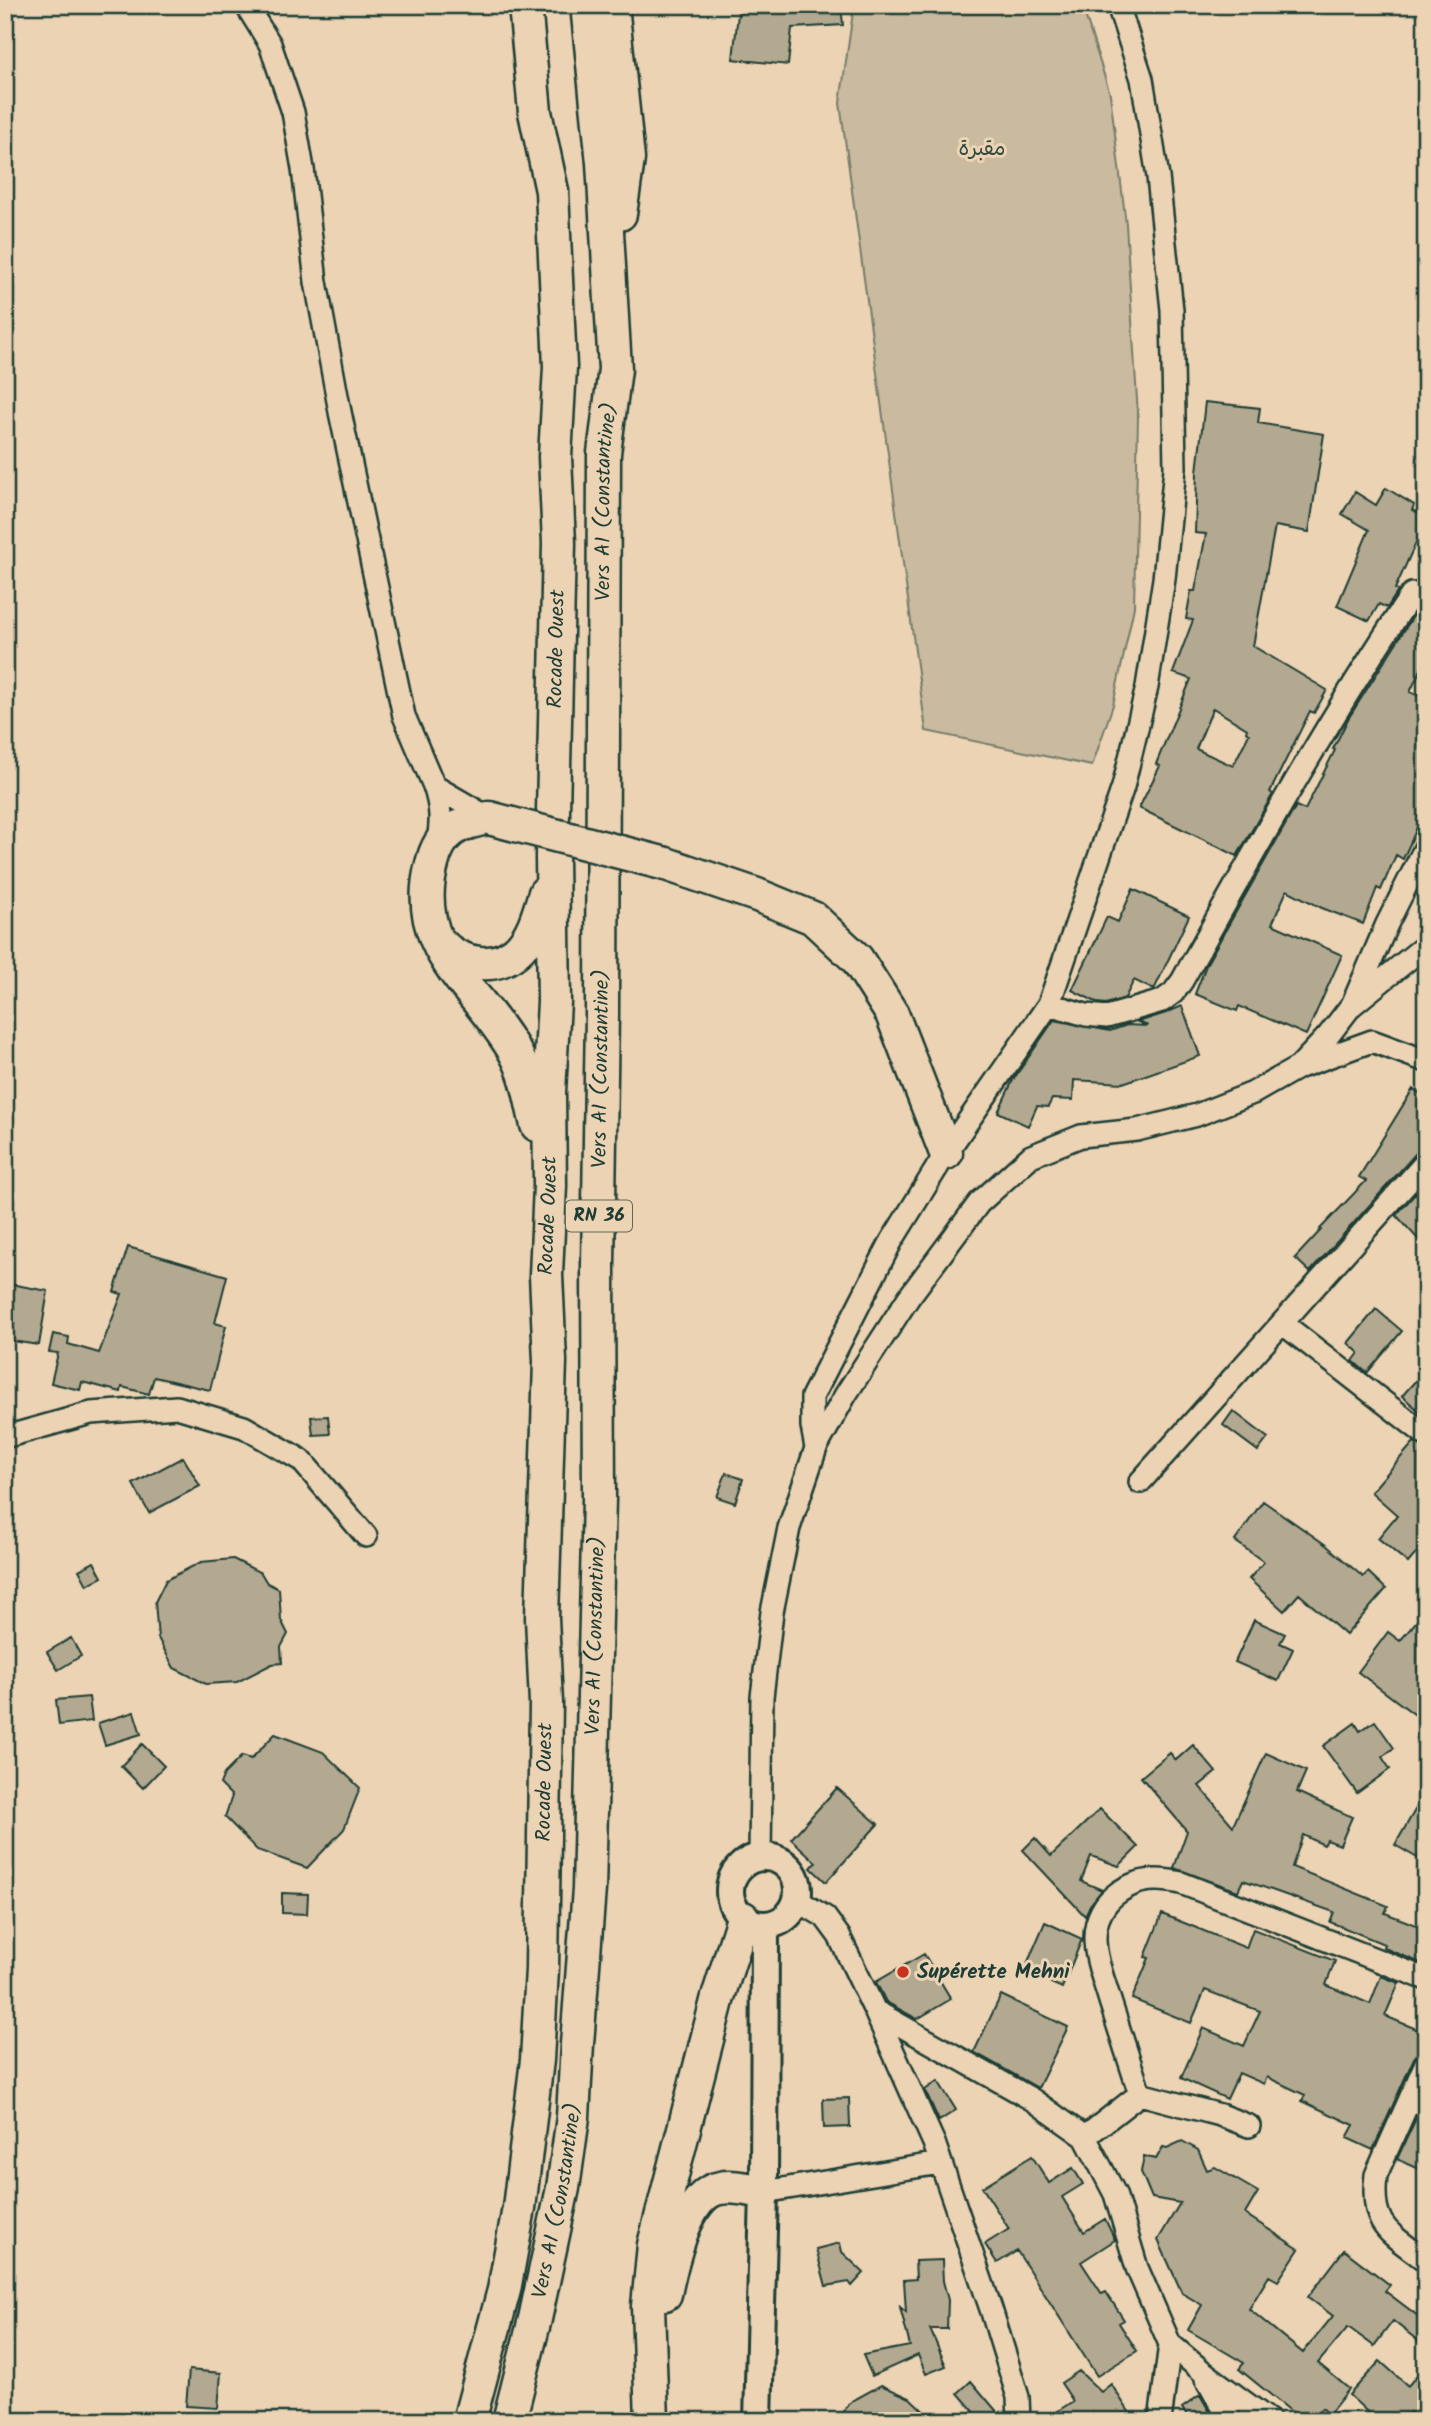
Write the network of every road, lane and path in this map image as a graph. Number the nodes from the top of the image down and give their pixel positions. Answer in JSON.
{"nodes":[{"id":1,"x":246,"y":5,"type":"edge"},
{"id":2,"x":525,"y":5,"type":"edge"},
{"id":3,"x":587,"y":5,"type":"edge"},
{"id":4,"x":612,"y":5,"type":"edge"},
{"id":5,"x":1118,"y":5,"type":"edge"},
{"id":6,"x":611,"y":281,"type":"junction"},
{"id":7,"x":1426,"y":594,"type":"edge"},
{"id":8,"x":434,"y":786,"type":"junction"},
{"id":9,"x":489,"y":818,"type":"junction"},
{"id":10,"x":437,"y":846,"type":"junction"},
{"id":11,"x":1426,"y":846,"type":"edge"},
{"id":12,"x":552,"y":857,"type":"junction"},
{"id":13,"x":432,"y":931,"type":"junction"},
{"id":14,"x":1426,"y":945,"type":"edge"},
{"id":15,"x":1049,"y":1004,"type":"junction"},
{"id":16,"x":1351,"y":1006,"type":"junction"},
{"id":17,"x":1426,"y":1061,"type":"edge"},
{"id":18,"x":1299,"y":1067,"type":"junction"},
{"id":19,"x":946,"y":1153,"type":"junction"},
{"id":20,"x":1426,"y":1163,"type":"edge"},
{"id":21,"x":550,"y":1185,"type":"junction"},
{"id":22,"x":1282,"y":1323,"type":"junction"},
{"id":23,"x":1426,"y":1435,"type":"edge"},
{"id":24,"x":5,"y":1437,"type":"edge"},
{"id":25,"x":816,"y":1448,"type":"junction"},
{"id":26,"x":1140,"y":1482,"type":"dead end"},
{"id":27,"x":366,"y":1536,"type":"dead end"},
{"id":28,"x":760,"y":1857,"type":"junction"},
{"id":29,"x":797,"y":1900,"type":"junction"},
{"id":30,"x":754,"y":1922,"type":"junction"},
{"id":31,"x":1426,"y":1979,"type":"edge"},
{"id":32,"x":875,"y":2011,"type":"junction"},
{"id":33,"x":1426,"y":2063,"type":"edge"},
{"id":34,"x":1140,"y":2094,"type":"junction"},
{"id":35,"x":1249,"y":2126,"type":"dead end"},
{"id":36,"x":1085,"y":2137,"type":"junction"},
{"id":37,"x":940,"y":2163,"type":"junction"},
{"id":38,"x":764,"y":2192,"type":"junction"},
{"id":39,"x":654,"y":2245,"type":"junction"},
{"id":40,"x":1426,"y":2261,"type":"edge"},
{"id":41,"x":664,"y":2300,"type":"junction"},
{"id":42,"x":1170,"y":2344,"type":"junction"},
{"id":43,"x":528,"y":2348,"type":"junction"},
{"id":44,"x":1202,"y":2371,"type":"junction"},
{"id":45,"x":469,"y":2421,"type":"edge"},
{"id":46,"x":509,"y":2421,"type":"edge"},
{"id":47,"x":522,"y":2421,"type":"edge"},
{"id":48,"x":652,"y":2421,"type":"edge"},
{"id":49,"x":667,"y":2421,"type":"edge"},
{"id":50,"x":758,"y":2421,"type":"edge"},
{"id":51,"x":1019,"y":2421,"type":"edge"},
{"id":52,"x":1160,"y":2421,"type":"edge"},
{"id":53,"x":1231,"y":2421,"type":"edge"},
{"id":54,"x":1270,"y":2421,"type":"edge"}],
"edges":[{"from":1,"to":8,"type":"street"},
{"from":2,"to":12,"type":"highway","name":"Rocade Ouest"},
{"from":3,"to":6,"type":"highway","name":"Vers A1 (Constantine)","number":"RN 36"},
{"from":4,"to":6,"type":"highway"},
{"from":5,"to":15,"type":"street"},
{"from":6,"to":43,"type":"highway","name":"Vers A1 (Constantine)","number":"RN 36"},
{"from":7,"to":15,"type":"street"},
{"from":8,"to":9,"type":"street"},
{"from":8,"to":10,"type":"street"},
{"from":9,"to":10,"type":"highway"},
{"from":9,"to":19,"type":"highway","bridge":true},
{"from":10,"to":13,"type":"highway"},
{"from":11,"to":16,"type":"street"},
{"from":12,"to":13,"type":"highway"},
{"from":12,"to":21,"type":"highway","name":"Rocade Ouest"},
{"from":13,"to":21,"type":"highway"},
{"from":14,"to":16,"type":"street"},
{"from":15,"to":19,"type":"street"},
{"from":16,"to":18,"type":"street"},
{"from":17,"to":18,"type":"street"},
{"from":18,"to":25,"type":"street"},
{"from":19,"to":25,"type":"street"},
{"from":20,"to":22,"type":"street"},
{"from":21,"to":45,"type":"highway","name":"Rocade Ouest"},
{"from":22,"to":23,"type":"street"},
{"from":22,"to":26,"type":"street"},
{"from":24,"to":27,"type":"street"},
{"from":25,"to":28,"type":"street"},
{"from":28,"to":29,"type":"main road"},
{"from":28,"to":30,"type":"main road"},
{"from":29,"to":30,"type":"main road"},
{"from":29,"to":32,"type":"street"},
{"from":30,"to":38,"type":"main road"},
{"from":30,"to":39,"type":"highway"},
{"from":31,"to":34,"type":"street"},
{"from":32,"to":36,"type":"street"},
{"from":32,"to":37,"type":"street"},
{"from":33,"to":40,"type":"street"},
{"from":34,"to":35,"type":"street"},
{"from":34,"to":36,"type":"street"},
{"from":36,"to":42,"type":"street"},
{"from":37,"to":38,"type":"street"},
{"from":37,"to":51,"type":"street"},
{"from":38,"to":41,"type":"highway"},
{"from":38,"to":50,"type":"main road"},
{"from":39,"to":41,"type":"highway"},
{"from":39,"to":48,"type":"highway"},
{"from":41,"to":49,"type":"highway"},
{"from":42,"to":44,"type":"street"},
{"from":42,"to":52,"type":"street"},
{"from":43,"to":46,"type":"highway","name":"Vers A1 (Constantine)","number":"RN 36"},
{"from":43,"to":47,"type":"highway"},
{"from":44,"to":53,"type":"street"},
{"from":44,"to":54,"type":"street"}]}
